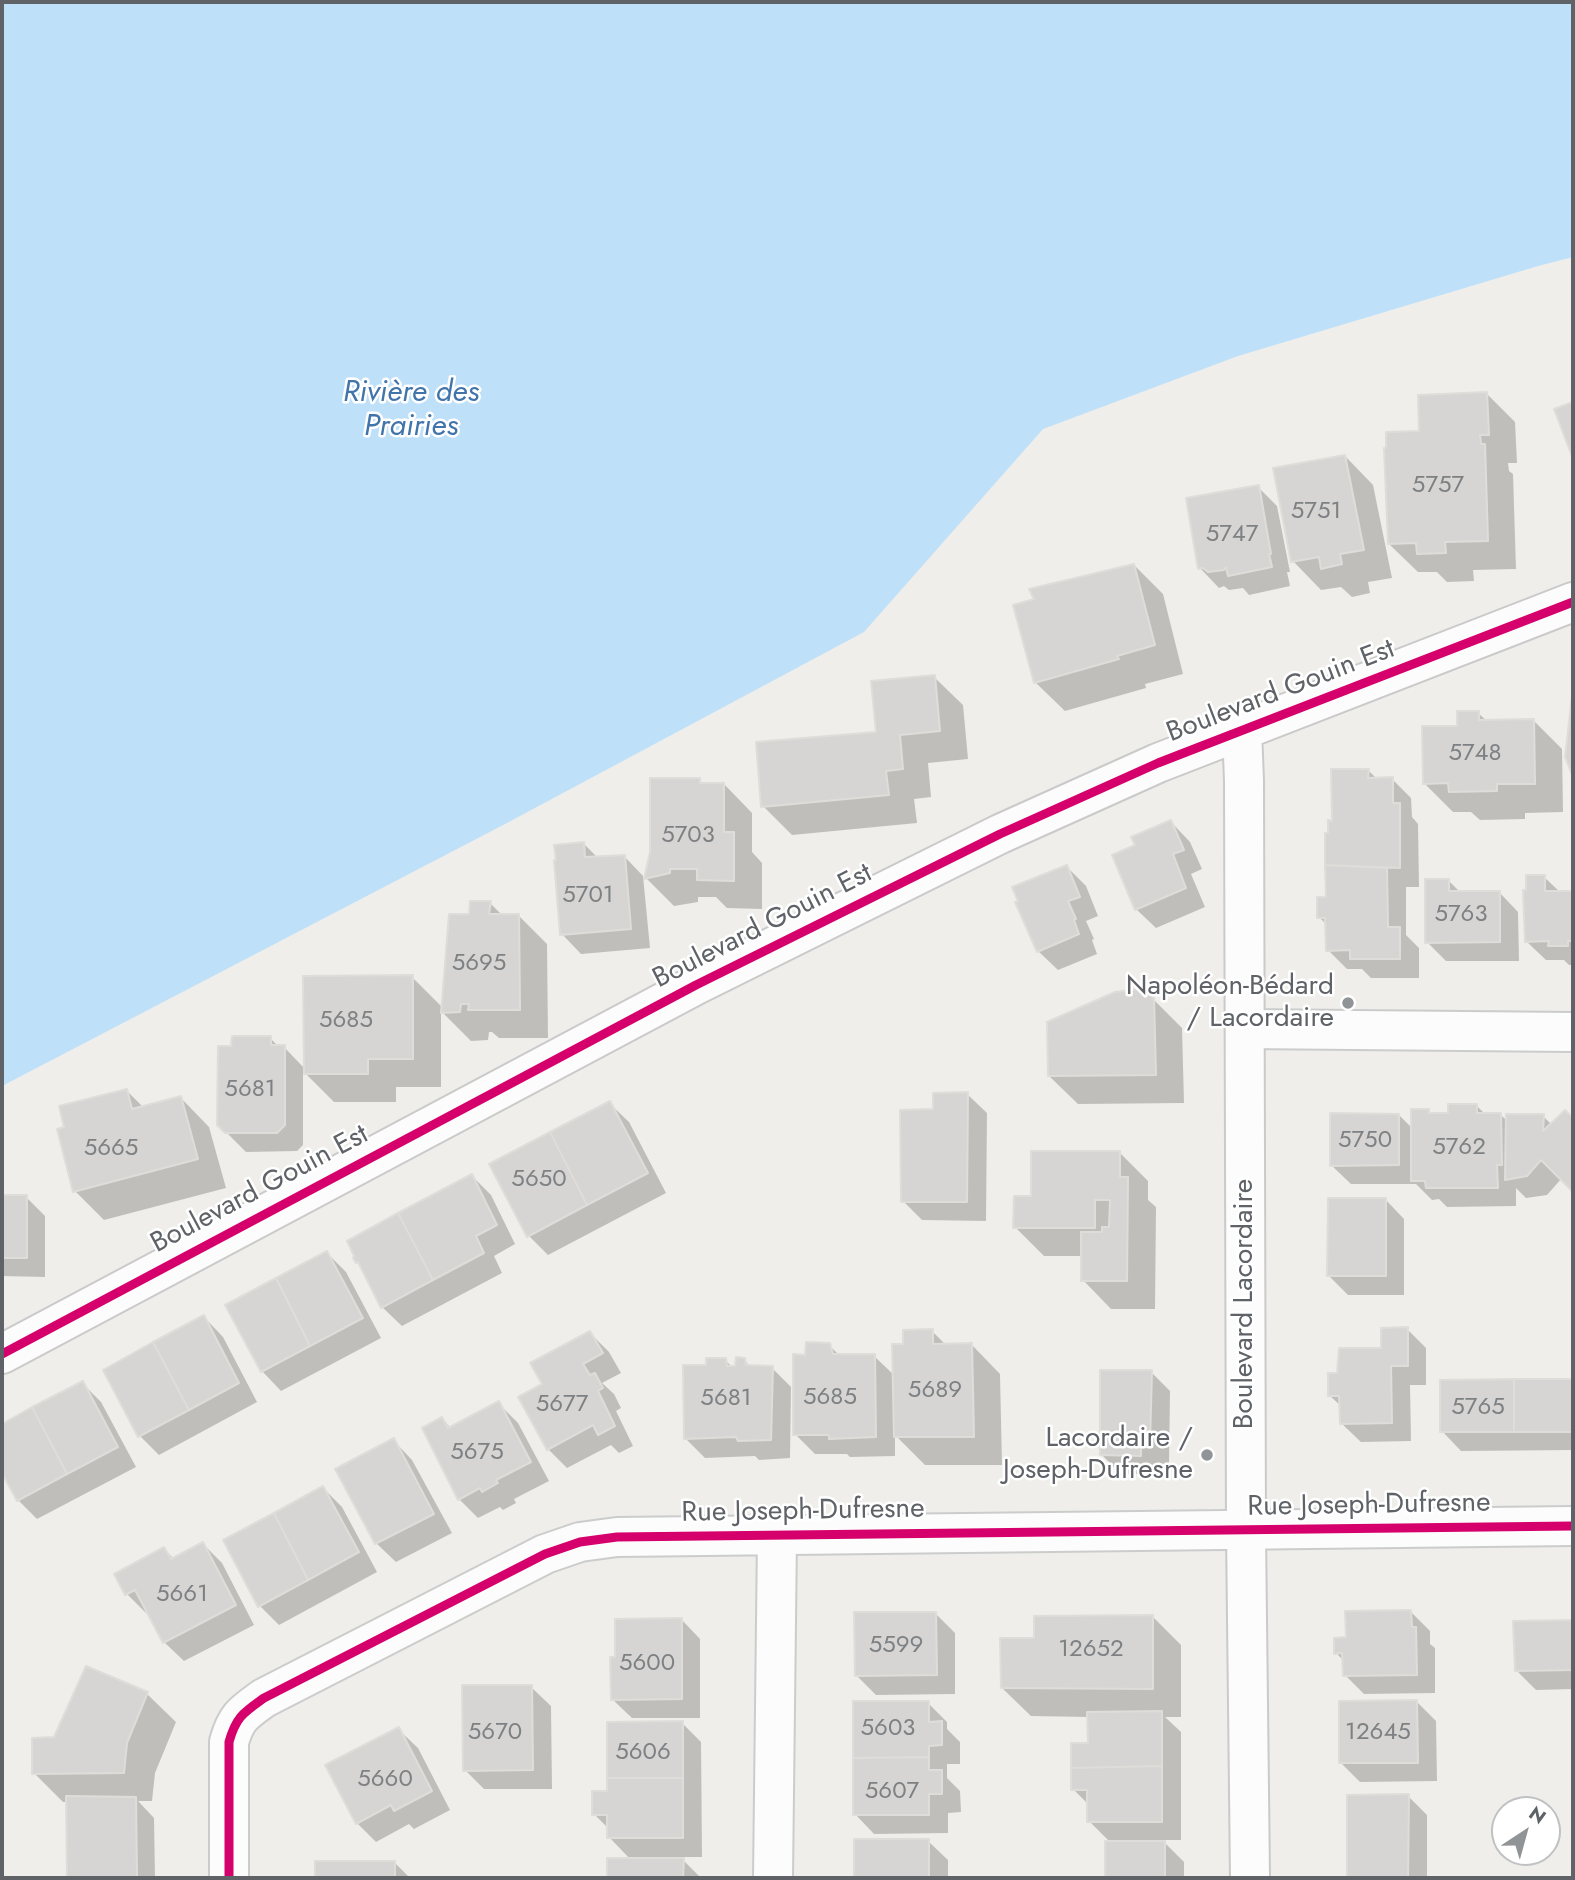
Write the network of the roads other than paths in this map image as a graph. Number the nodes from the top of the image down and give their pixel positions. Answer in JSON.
{"nodes":[{"id":1,"x":1573,"y":602,"type":"edge"},
{"id":2,"x":1242,"y":730,"type":"junction"},
{"id":3,"x":1245,"y":1029,"type":"junction"},
{"id":4,"x":1573,"y":1032,"type":"edge"},
{"id":5,"x":2,"y":1354,"type":"edge"},
{"id":6,"x":1573,"y":1526,"type":"edge"},
{"id":7,"x":1246,"y":1531,"type":"junction"},
{"id":8,"x":777,"y":1536,"type":"junction"},
{"id":9,"x":229,"y":1878,"type":"edge"},
{"id":10,"x":773,"y":1878,"type":"edge"},
{"id":11,"x":1250,"y":1878,"type":"edge"}],
"edges":[{"from":1,"to":2,"type":"street","name":"Boulevard Gouin Est"},
{"from":2,"to":3,"type":"street","name":"Boulevard Lacordaire"},
{"from":2,"to":5,"type":"street","name":"Boulevard Gouin Est"},
{"from":3,"to":4,"type":"street"},
{"from":3,"to":7,"type":"street","name":"Boulevard Lacordaire"},
{"from":6,"to":7,"type":"street","name":"Rue Joseph-Dufresne"},
{"from":7,"to":8,"type":"street","name":"Rue Joseph-Dufresne"},
{"from":7,"to":11,"type":"street","name":"Boulevard Lacordaire"},
{"from":8,"to":9,"type":"street","name":"Rue Joseph-Dufresne"},
{"from":8,"to":10,"type":"street","name":"Rue Joseph-Dufresne"}]}
